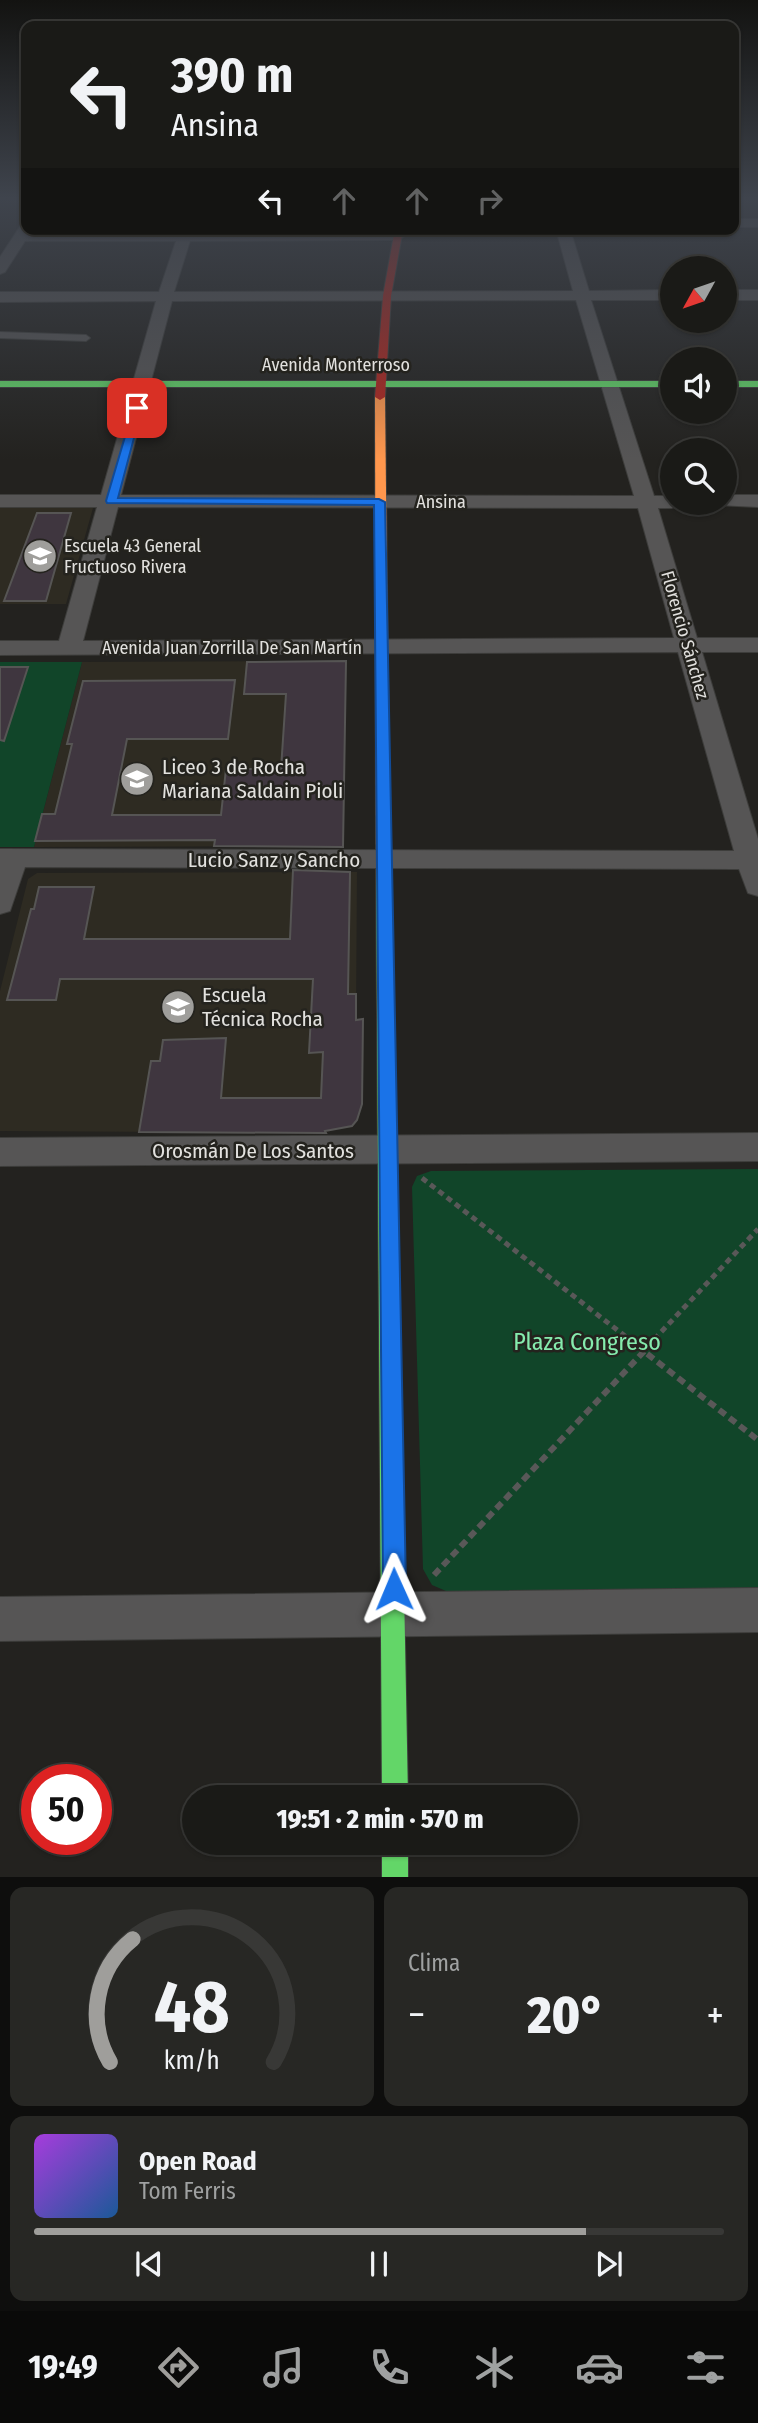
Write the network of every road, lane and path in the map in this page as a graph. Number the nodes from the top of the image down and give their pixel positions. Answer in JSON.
{"nodes":[{"id":1,"x":169,"y":285,"type":"edge"},
{"id":2,"x":389,"y":285,"type":"edge"},
{"id":3,"x":580,"y":285,"type":"edge"},
{"id":4,"x":583,"y":295,"type":"junction"},
{"id":5,"x":660,"y":295,"type":"edge"},
{"id":6,"x":737,"y":295,"type":"edge"},
{"id":7,"x":758,"y":295,"type":"edge"},
{"id":8,"x":387,"y":296,"type":"junction"},
{"id":9,"x":0,"y":297,"type":"edge"},
{"id":10,"x":165,"y":297,"type":"junction"},
{"id":11,"x":0,"y":335,"type":"edge"},
{"id":12,"x":86,"y":338,"type":"dead end"},
{"id":13,"x":0,"y":384,"type":"edge"},
{"id":14,"x":144,"y":384,"type":"junction"},
{"id":15,"x":380,"y":384,"type":"junction"},
{"id":16,"x":608,"y":384,"type":"junction"},
{"id":17,"x":660,"y":384,"type":"edge"},
{"id":18,"x":737,"y":384,"type":"edge"},
{"id":19,"x":758,"y":384,"type":"edge"},
{"id":20,"x":0,"y":501,"type":"edge"},
{"id":21,"x":111,"y":501,"type":"junction"},
{"id":22,"x":737,"y":501,"type":"edge"},
{"id":23,"x":758,"y":501,"type":"edge"},
{"id":24,"x":379,"y":502,"type":"junction"},
{"id":25,"x":646,"y":502,"type":"junction"},
{"id":26,"x":660,"y":502,"type":"edge"},
{"id":27,"x":689,"y":645,"type":"junction"},
{"id":28,"x":758,"y":645,"type":"edge"},
{"id":29,"x":0,"y":648,"type":"edge"},
{"id":30,"x":69,"y":648,"type":"junction"},
{"id":31,"x":381,"y":648,"type":"junction"},
{"id":32,"x":6,"y":858,"type":"edge"},
{"id":33,"x":382,"y":860,"type":"junction"},
{"id":34,"x":754,"y":860,"type":"edge"},
{"id":35,"x":758,"y":886,"type":"edge"},
{"id":36,"x":0,"y":904,"type":"edge"},
{"id":37,"x":758,"y":1147,"type":"edge"},
{"id":38,"x":388,"y":1151,"type":"junction"},
{"id":39,"x":0,"y":1152,"type":"edge"},
{"id":40,"x":758,"y":1229,"type":"edge"},
{"id":41,"x":644,"y":1351,"type":"junction"},
{"id":42,"x":758,"y":1440,"type":"edge"},
{"id":43,"x":758,"y":1610,"type":"edge"},
{"id":44,"x":395,"y":1616,"type":"junction"},
{"id":45,"x":0,"y":1619,"type":"edge"},
{"id":46,"x":395,"y":1785,"type":"edge"},
{"id":47,"x":395,"y":1855,"type":"edge"},
{"id":48,"x":396,"y":1877,"type":"edge"}],
"edges":[{"from":1,"to":10,"type":"street"},
{"from":2,"to":8,"type":"main road"},
{"from":3,"to":4,"type":"street","name":"Florencio Sánchez"},
{"from":4,"to":5,"type":"street"},
{"from":4,"to":8,"type":"street"},
{"from":4,"to":16,"type":"street","name":"Florencio Sánchez"},
{"from":6,"to":7,"type":"street"},
{"from":8,"to":10,"type":"street"},
{"from":8,"to":15,"type":"main road"},
{"from":9,"to":10,"type":"street"},
{"from":10,"to":14,"type":"street"},
{"from":11,"to":12,"type":"lane"},
{"from":13,"to":14,"type":"main road","name":"Avenida Monterroso"},
{"from":14,"to":15,"type":"main road","name":"Avenida Monterroso"},
{"from":14,"to":21,"type":"street"},
{"from":15,"to":16,"type":"main road","name":"Avenida Monterroso"},
{"from":15,"to":24,"type":"main road"},
{"from":16,"to":17,"type":"main road","name":"Avenida Monterroso"},
{"from":16,"to":25,"type":"street","name":"Florencio Sánchez"},
{"from":18,"to":19,"type":"main road"},
{"from":20,"to":21,"type":"street","name":"Ansina"},
{"from":21,"to":24,"type":"street","name":"Ansina"},
{"from":21,"to":30,"type":"street"},
{"from":22,"to":23,"type":"street"},
{"from":24,"to":25,"type":"street","name":"Ansina"},
{"from":24,"to":31,"type":"main road"},
{"from":25,"to":26,"type":"street","name":"Ansina"},
{"from":25,"to":27,"type":"street","name":"Florencio Sánchez"},
{"from":27,"to":28,"type":"street","name":"Avenida Juan Zorrilla De San Martín"},
{"from":27,"to":31,"type":"street","name":"Avenida Juan Zorrilla De San Martín"},
{"from":27,"to":34,"type":"street","name":"Florencio Sánchez"},
{"from":29,"to":30,"type":"street","name":"Avenida Juan Zorrilla De San Martín"},
{"from":30,"to":31,"type":"street","name":"Avenida Juan Zorrilla De San Martín"},
{"from":31,"to":33,"type":"main road"},
{"from":32,"to":33,"type":"street","name":"Lucio Sanz y Sancho"},
{"from":32,"to":36,"type":"street"},
{"from":33,"to":34,"type":"street","name":"Lucio Sanz y Sancho"},
{"from":33,"to":38,"type":"main road"},
{"from":34,"to":35,"type":"street","name":"Florencio Sánchez"},
{"from":37,"to":38,"type":"street","name":"Orosmán De Los Santos"},
{"from":38,"to":39,"type":"street","name":"Orosmán De Los Santos"},
{"from":38,"to":41,"type":"path"},
{"from":38,"to":44,"type":"main road"},
{"from":40,"to":41,"type":"path"},
{"from":41,"to":42,"type":"path"},
{"from":41,"to":44,"type":"path"},
{"from":43,"to":44,"type":"street"},
{"from":44,"to":45,"type":"street"},
{"from":44,"to":46,"type":"main road"},
{"from":47,"to":48,"type":"main road"}]}
